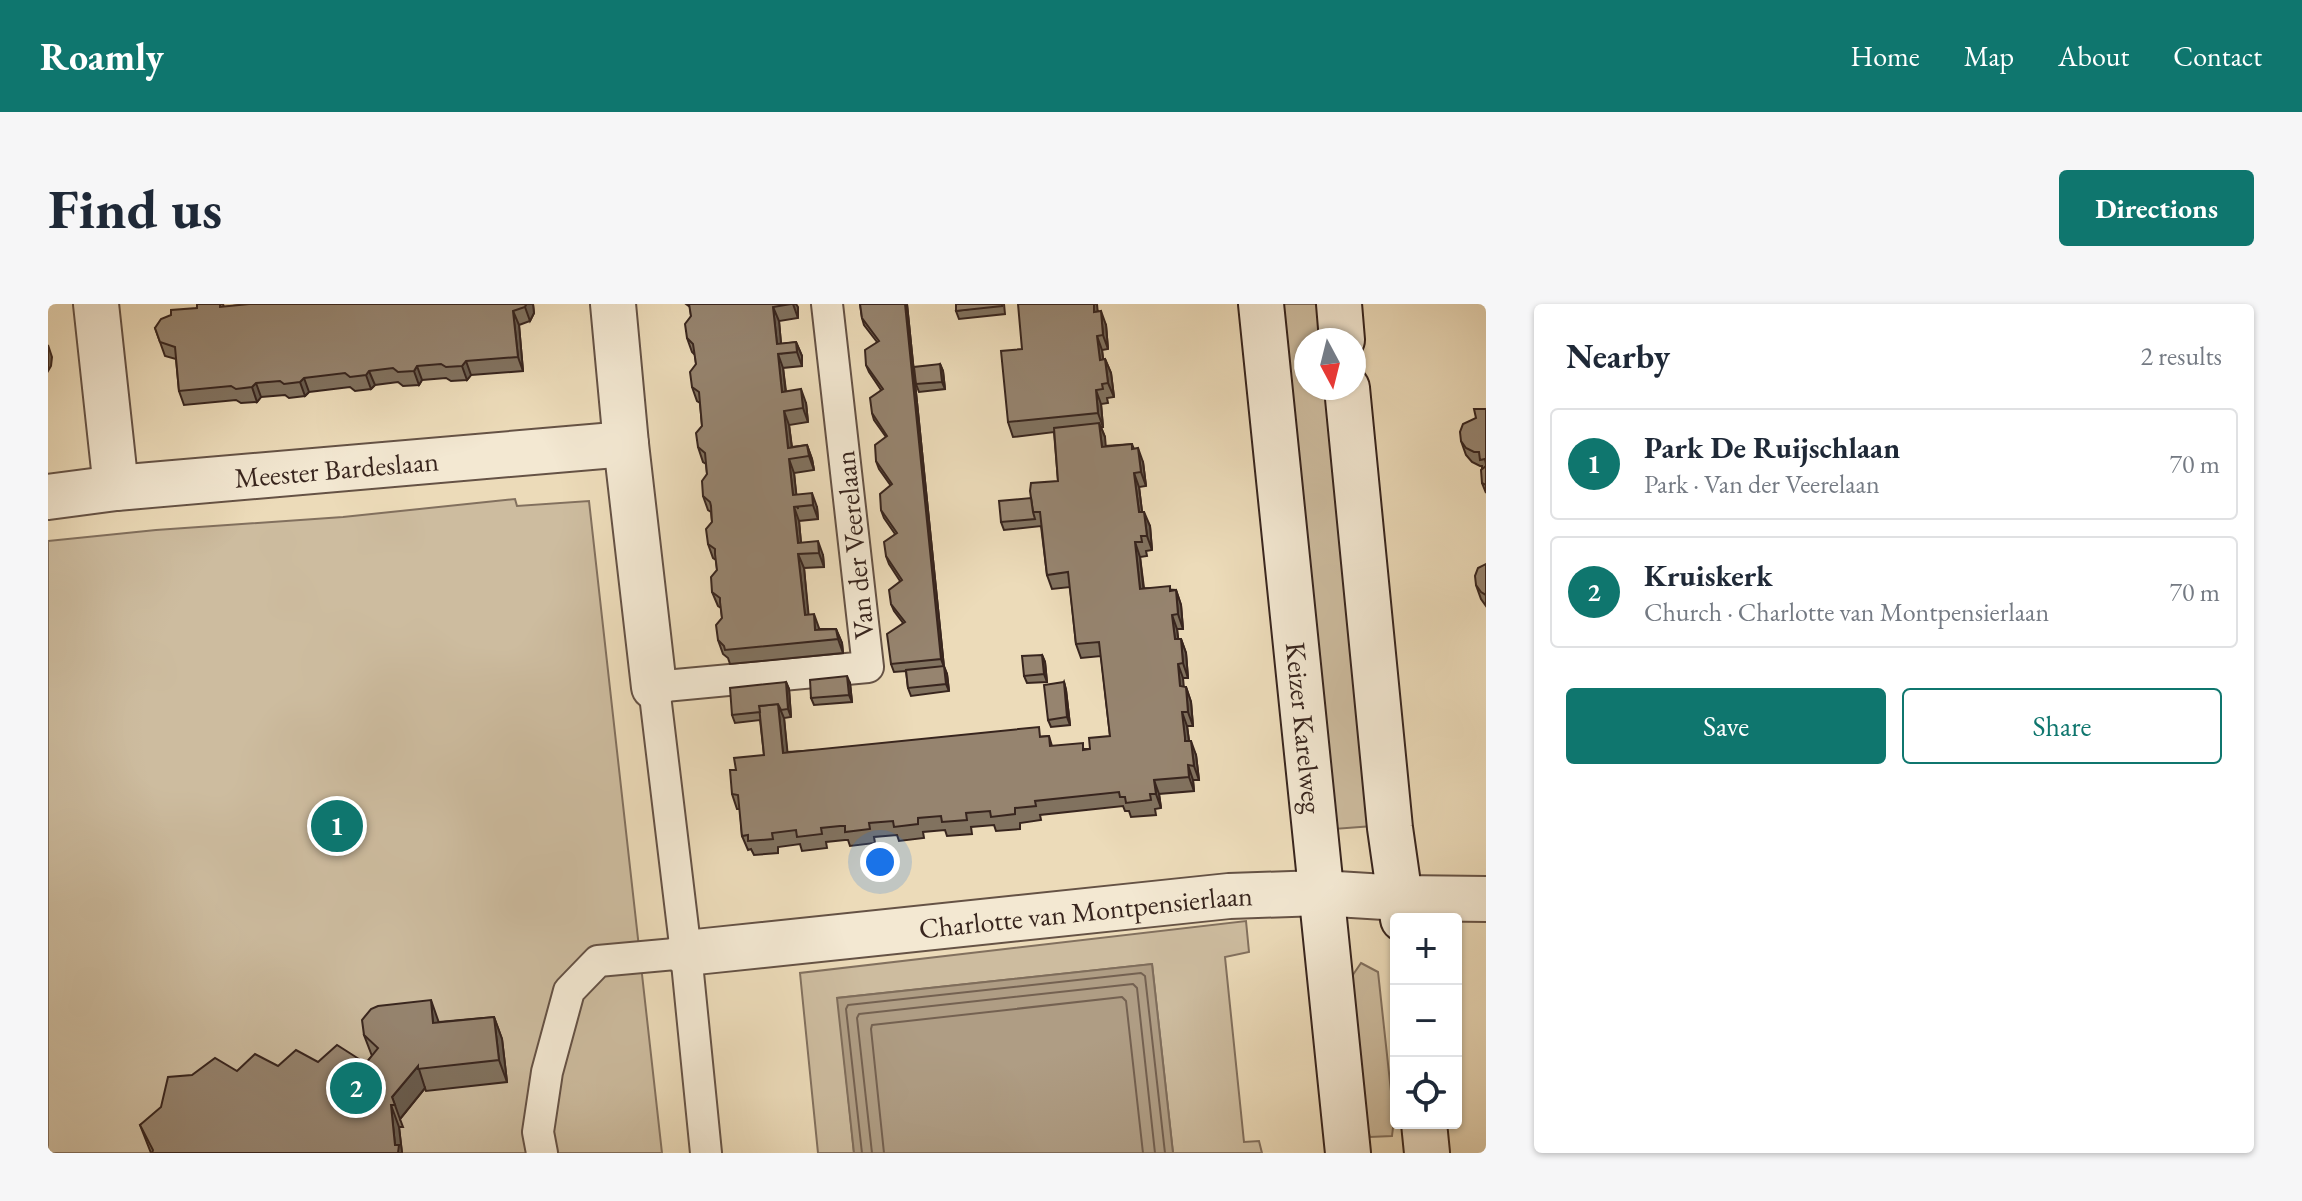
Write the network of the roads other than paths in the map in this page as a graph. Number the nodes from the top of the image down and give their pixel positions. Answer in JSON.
{"nodes":[{"id":1,"x":96,"y":304,"type":"edge"},
{"id":2,"x":613,"y":304,"type":"edge"},
{"id":3,"x":827,"y":304,"type":"edge"},
{"id":4,"x":1261,"y":304,"type":"edge"},
{"id":5,"x":1339,"y":304,"type":"edge"},
{"id":6,"x":1341,"y":328,"type":"edge"},
{"id":7,"x":1348,"y":400,"type":"edge"},
{"id":8,"x":626,"y":444,"type":"junction"},
{"id":9,"x":116,"y":488,"type":"junction"},
{"id":10,"x":48,"y":497,"type":"edge"},
{"id":11,"x":654,"y":687,"type":"junction"},
{"id":12,"x":1320,"y":893,"type":"junction"},
{"id":13,"x":1486,"y":899,"type":"edge"},
{"id":14,"x":1402,"y":909,"type":"edge"},
{"id":15,"x":686,"y":953,"type":"junction"},
{"id":16,"x":1425,"y":1129,"type":"edge"},
{"id":17,"x":542,"y":1153,"type":"edge"},
{"id":18,"x":706,"y":1153,"type":"edge"},
{"id":19,"x":1348,"y":1153,"type":"edge"},
{"id":20,"x":1427,"y":1153,"type":"edge"}],
"edges":[{"from":1,"to":9,"type":"street"},
{"from":2,"to":8,"type":"street"},
{"from":3,"to":11,"type":"lane","name":"Van der Veerelaan"},
{"from":4,"to":12,"type":"street","name":"Keizer Karelweg"},
{"from":5,"to":6,"type":"street"},
{"from":7,"to":14,"type":"street"},
{"from":8,"to":9,"type":"street","name":"Meester Bardeslaan"},
{"from":8,"to":11,"type":"street"},
{"from":9,"to":10,"type":"street","name":"Meester Bardeslaan"},
{"from":11,"to":15,"type":"lane"},
{"from":12,"to":14,"type":"street","name":"Charlotte van Montpensierlaan"},
{"from":12,"to":15,"type":"street","name":"Charlotte van Montpensierlaan"},
{"from":12,"to":19,"type":"street","name":"Keizer Karelweg"},
{"from":13,"to":14,"type":"street","name":"Charlotte van Montpensierlaan"},
{"from":15,"to":17,"type":"lane"},
{"from":15,"to":18,"type":"lane"},
{"from":16,"to":20,"type":"street"}]}
